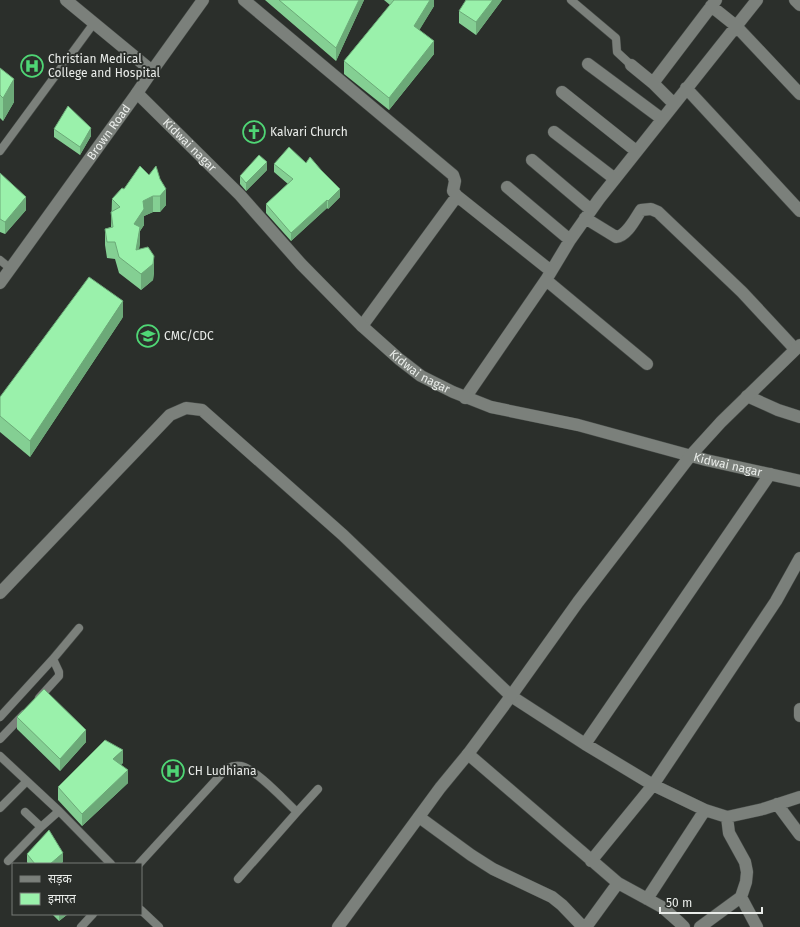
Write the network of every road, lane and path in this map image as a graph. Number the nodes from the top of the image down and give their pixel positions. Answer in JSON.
{"nodes":[{"id":1,"x":66,"y":0,"type":"edge"},
{"id":2,"x":203,"y":0,"type":"edge"},
{"id":3,"x":244,"y":0,"type":"edge"},
{"id":4,"x":571,"y":0,"type":"edge"},
{"id":5,"x":756,"y":0,"type":"edge"},
{"id":6,"x":795,"y":0,"type":"edge"},
{"id":7,"x":714,"y":3,"type":"edge"},
{"id":8,"x":800,"y":5,"type":"edge"},
{"id":9,"x":94,"y":23,"type":"junction"},
{"id":10,"x":736,"y":26,"type":"junction"},
{"id":11,"x":588,"y":64,"type":"dead end"},
{"id":12,"x":631,"y":65,"type":"joint"},
{"id":13,"x":152,"y":71,"type":"junction"},
{"id":14,"x":653,"y":83,"type":"junction"},
{"id":15,"x":686,"y":88,"type":"junction"},
{"id":16,"x":562,"y":92,"type":"dead end"},
{"id":17,"x":137,"y":93,"type":"junction"},
{"id":18,"x":800,"y":94,"type":"edge"},
{"id":19,"x":674,"y":104,"type":"junction"},
{"id":20,"x":662,"y":119,"type":"junction"},
{"id":21,"x":554,"y":132,"type":"dead end"},
{"id":22,"x":0,"y":151,"type":"edge"},
{"id":23,"x":636,"y":151,"type":"junction"},
{"id":24,"x":532,"y":160,"type":"dead end"},
{"id":25,"x":615,"y":179,"type":"junction"},
{"id":26,"x":507,"y":187,"type":"dead end"},
{"id":27,"x":456,"y":196,"type":"junction"},
{"id":28,"x":800,"y":211,"type":"edge"},
{"id":29,"x":588,"y":214,"type":"junction"},
{"id":30,"x":570,"y":240,"type":"junction"},
{"id":31,"x":0,"y":260,"type":"edge"},
{"id":32,"x":11,"y":269,"type":"junction"},
{"id":33,"x":548,"y":275,"type":"junction"},
{"id":34,"x":0,"y":283,"type":"edge"},
{"id":35,"x":362,"y":326,"type":"junction"},
{"id":36,"x":797,"y":347,"type":"edge"},
{"id":37,"x":647,"y":364,"type":"dead end"},
{"id":38,"x":747,"y":396,"type":"junction"},
{"id":39,"x":465,"y":398,"type":"junction"},
{"id":40,"x":800,"y":417,"type":"edge"},
{"id":41,"x":691,"y":455,"type":"junction"},
{"id":42,"x":770,"y":474,"type":"junction"},
{"id":43,"x":800,"y":481,"type":"edge"},
{"id":44,"x":800,"y":558,"type":"edge"},
{"id":45,"x":0,"y":593,"type":"edge"},
{"id":46,"x":79,"y":628,"type":"dead end"},
{"id":47,"x":53,"y":659,"type":"junction"},
{"id":48,"x":511,"y":696,"type":"junction"},
{"id":49,"x":800,"y":709,"type":"edge"},
{"id":50,"x":800,"y":716,"type":"edge"},
{"id":51,"x":0,"y":718,"type":"edge"},
{"id":52,"x":0,"y":739,"type":"edge"},
{"id":53,"x":585,"y":744,"type":"junction"},
{"id":54,"x":468,"y":754,"type":"junction"},
{"id":55,"x":0,"y":756,"type":"edge"},
{"id":56,"x":26,"y":782,"type":"junction"},
{"id":57,"x":652,"y":785,"type":"junction"},
{"id":58,"x":318,"y":790,"type":"dead end"},
{"id":59,"x":800,"y":797,"type":"edge"},
{"id":60,"x":777,"y":804,"type":"junction"},
{"id":61,"x":0,"y":808,"type":"edge"},
{"id":62,"x":705,"y":810,"type":"junction"},
{"id":63,"x":59,"y":811,"type":"junction"},
{"id":64,"x":25,"y":812,"type":"dead end"},
{"id":65,"x":297,"y":812,"type":"junction"},
{"id":66,"x":419,"y":817,"type":"junction"},
{"id":67,"x":727,"y":817,"type":"junction"},
{"id":68,"x":41,"y":827,"type":"junction"},
{"id":69,"x":800,"y":835,"type":"edge"},
{"id":70,"x":8,"y":861,"type":"dead end"},
{"id":71,"x":591,"y":861,"type":"junction"},
{"id":72,"x":110,"y":863,"type":"edge"},
{"id":73,"x":140,"y":863,"type":"edge"},
{"id":74,"x":238,"y":879,"type":"dead end"},
{"id":75,"x":618,"y":883,"type":"junction"},
{"id":76,"x":741,"y":897,"type":"junction"},
{"id":77,"x":647,"y":899,"type":"junction"},
{"id":78,"x":142,"y":911,"type":"edge"},
{"id":79,"x":92,"y":915,"type":"edge"},
{"id":80,"x":81,"y":927,"type":"edge"},
{"id":81,"x":159,"y":927,"type":"edge"},
{"id":82,"x":338,"y":927,"type":"edge"},
{"id":83,"x":585,"y":927,"type":"edge"},
{"id":84,"x":684,"y":927,"type":"edge"},
{"id":85,"x":700,"y":927,"type":"edge"},
{"id":86,"x":757,"y":927,"type":"edge"}],
"edges":[{"from":1,"to":9,"type":"street"},
{"from":2,"to":13,"type":"street","name":"Brown Road"},
{"from":3,"to":27,"type":"street"},
{"from":4,"to":12,"type":"lane"},
{"from":5,"to":10,"type":"street"},
{"from":6,"to":8,"type":"street"},
{"from":7,"to":10,"type":"street"},
{"from":7,"to":14,"type":"street"},
{"from":9,"to":13,"type":"street"},
{"from":9,"to":22,"type":"lane"},
{"from":10,"to":15,"type":"street"},
{"from":10,"to":18,"type":"street"},
{"from":11,"to":20,"type":"street"},
{"from":12,"to":14,"type":"street"},
{"from":13,"to":17,"type":"street","name":"Brown Road"},
{"from":14,"to":19,"type":"street"},
{"from":15,"to":19,"type":"street"},
{"from":15,"to":28,"type":"street"},
{"from":16,"to":23,"type":"street"},
{"from":17,"to":32,"type":"street","name":"Brown Road"},
{"from":17,"to":35,"type":"street","name":"Kidwai nagar"},
{"from":19,"to":20,"type":"street"},
{"from":20,"to":23,"type":"street"},
{"from":21,"to":25,"type":"street"},
{"from":23,"to":25,"type":"street"},
{"from":24,"to":29,"type":"street"},
{"from":25,"to":29,"type":"street"},
{"from":26,"to":30,"type":"street"},
{"from":27,"to":33,"type":"street"},
{"from":27,"to":35,"type":"street"},
{"from":29,"to":30,"type":"street"},
{"from":29,"to":36,"type":"street"},
{"from":30,"to":33,"type":"street"},
{"from":31,"to":32,"type":"lane"},
{"from":32,"to":34,"type":"street","name":"Brown Road"},
{"from":33,"to":37,"type":"street"},
{"from":33,"to":39,"type":"street"},
{"from":35,"to":39,"type":"street","name":"Kidwai nagar"},
{"from":36,"to":38,"type":"street"},
{"from":38,"to":40,"type":"street"},
{"from":38,"to":41,"type":"street"},
{"from":39,"to":41,"type":"street","name":"Kidwai nagar"},
{"from":41,"to":42,"type":"street","name":"Kidwai nagar"},
{"from":41,"to":48,"type":"street"},
{"from":42,"to":43,"type":"street","name":"Kidwai nagar"},
{"from":42,"to":53,"type":"street"},
{"from":44,"to":57,"type":"street"},
{"from":45,"to":48,"type":"street"},
{"from":46,"to":47,"type":"lane"},
{"from":47,"to":51,"type":"lane"},
{"from":47,"to":52,"type":"lane"},
{"from":48,"to":53,"type":"street"},
{"from":48,"to":54,"type":"street"},
{"from":49,"to":50,"type":"street"},
{"from":53,"to":57,"type":"street"},
{"from":54,"to":66,"type":"street"},
{"from":54,"to":71,"type":"street"},
{"from":55,"to":56,"type":"lane"},
{"from":56,"to":61,"type":"lane"},
{"from":56,"to":63,"type":"lane"},
{"from":57,"to":62,"type":"street"},
{"from":57,"to":71,"type":"street"},
{"from":58,"to":65,"type":"lane"},
{"from":59,"to":60,"type":"street"},
{"from":60,"to":67,"type":"street"},
{"from":60,"to":69,"type":"street"},
{"from":62,"to":67,"type":"street"},
{"from":62,"to":77,"type":"street"},
{"from":63,"to":68,"type":"lane"},
{"from":63,"to":72,"type":"lane"},
{"from":64,"to":68,"type":"lane"},
{"from":65,"to":73,"type":"lane"},
{"from":65,"to":74,"type":"lane"},
{"from":66,"to":82,"type":"street"},
{"from":66,"to":83,"type":"street"},
{"from":67,"to":76,"type":"street"},
{"from":68,"to":70,"type":"lane"},
{"from":71,"to":75,"type":"street"},
{"from":75,"to":77,"type":"street"},
{"from":75,"to":83,"type":"street"},
{"from":76,"to":85,"type":"street"},
{"from":76,"to":86,"type":"street"},
{"from":77,"to":84,"type":"street"},
{"from":78,"to":81,"type":"lane"},
{"from":79,"to":80,"type":"lane"}]}
